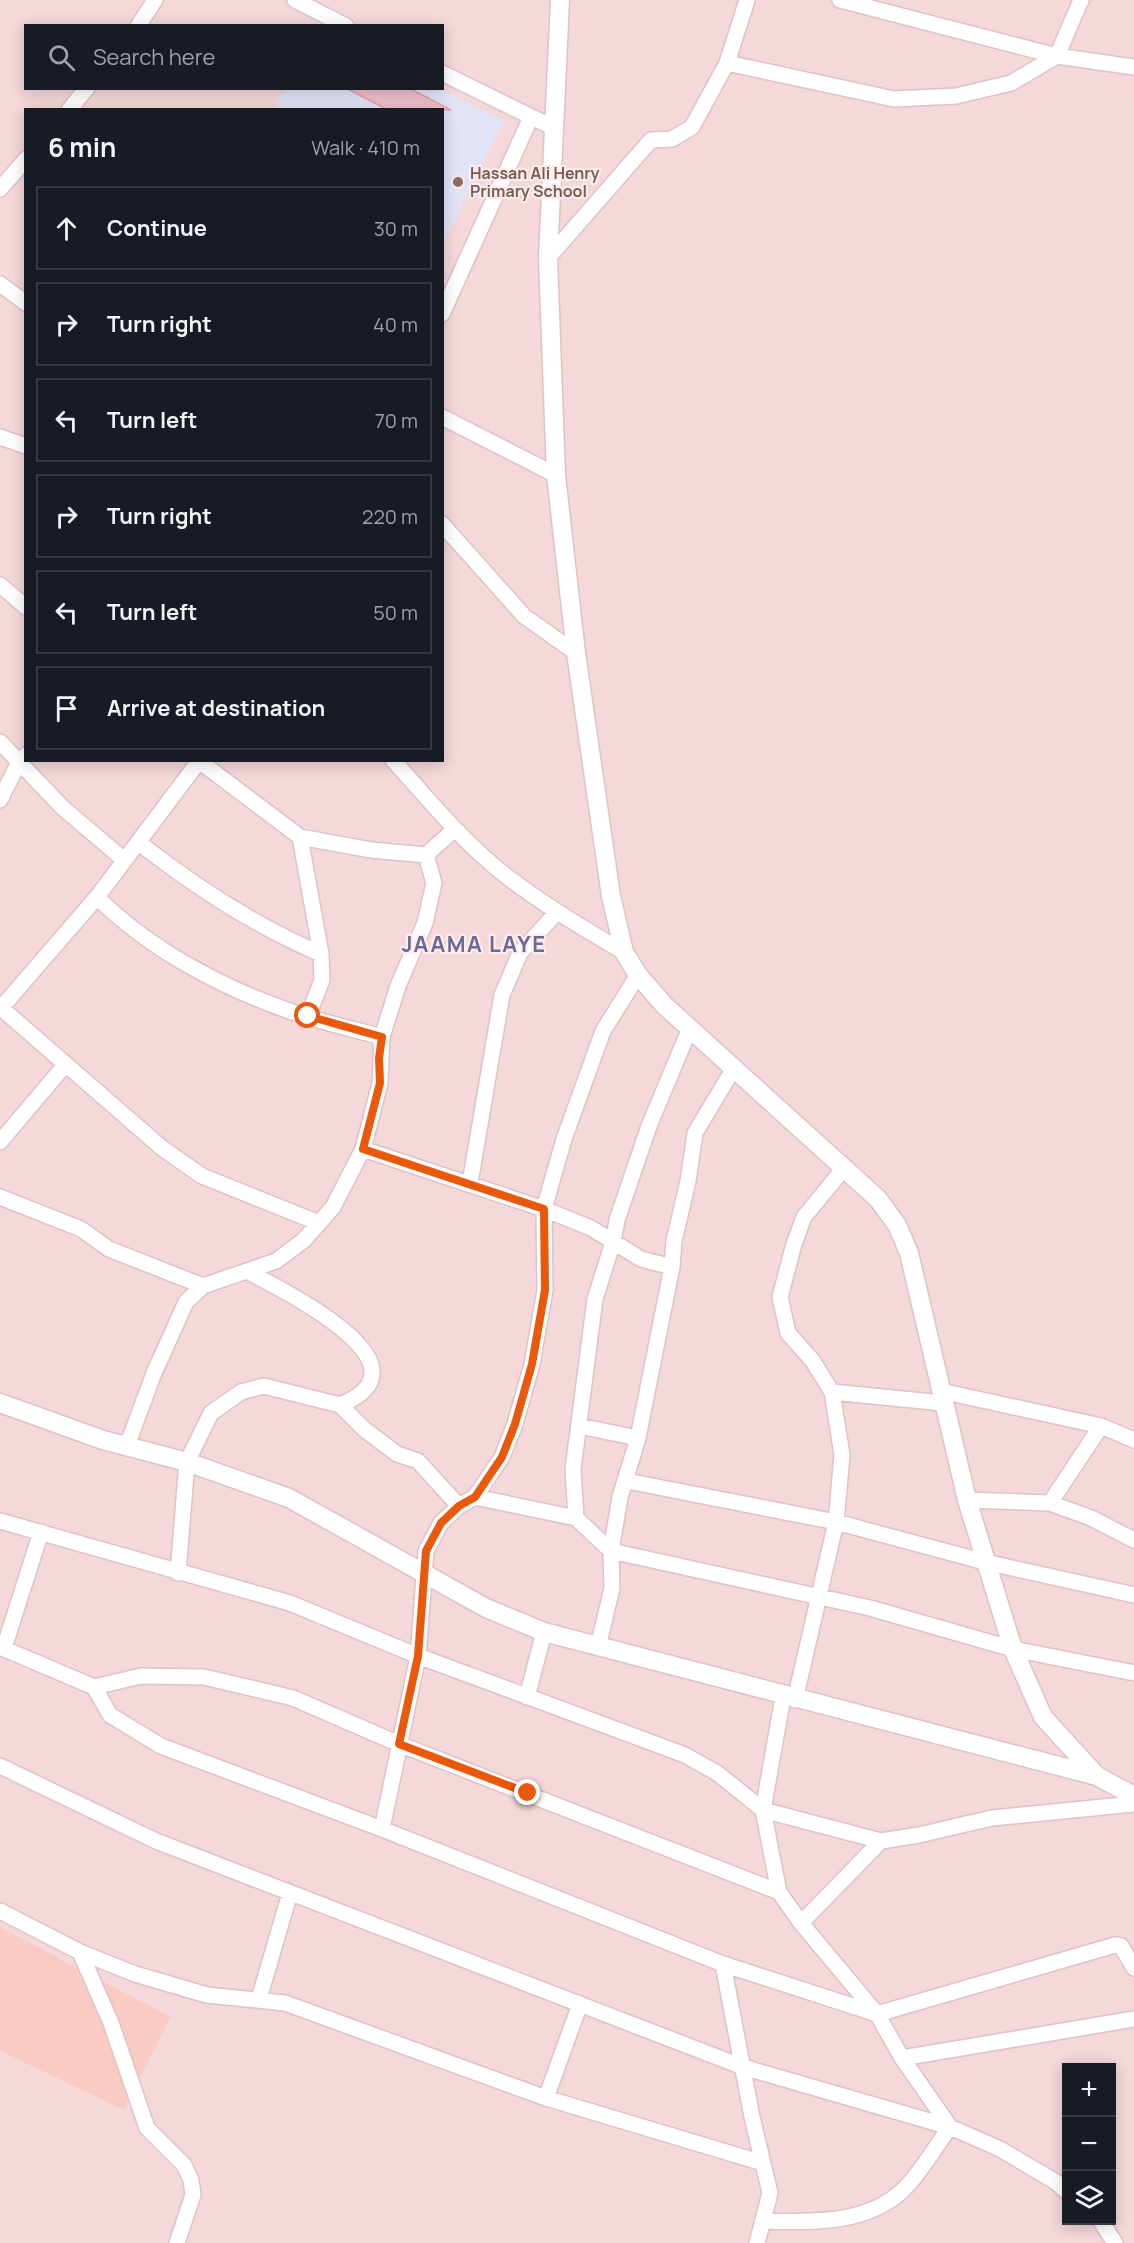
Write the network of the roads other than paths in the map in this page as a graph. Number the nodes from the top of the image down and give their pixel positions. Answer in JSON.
{"nodes":[{"id":1,"x":155,"y":0,"type":"edge"},
{"id":2,"x":295,"y":0,"type":"edge"},
{"id":3,"x":560,"y":0,"type":"edge"},
{"id":4,"x":747,"y":0,"type":"edge"},
{"id":5,"x":840,"y":0,"type":"edge"},
{"id":6,"x":1081,"y":0,"type":"edge"},
{"id":7,"x":139,"y":24,"type":"edge"},
{"id":8,"x":342,"y":24,"type":"edge"},
{"id":9,"x":1057,"y":56,"type":"junction"},
{"id":10,"x":727,"y":63,"type":"junction"},
{"id":11,"x":1134,"y":68,"type":"edge"},
{"id":12,"x":444,"y":74,"type":"edge"},
{"id":13,"x":85,"y":90,"type":"edge"},
{"id":14,"x":71,"y":108,"type":"edge"},
{"id":15,"x":531,"y":117,"type":"junction"},
{"id":16,"x":552,"y":127,"type":"junction"},
{"id":17,"x":24,"y":161,"type":"edge"},
{"id":18,"x":0,"y":189,"type":"edge"},
{"id":19,"x":548,"y":258,"type":"junction"},
{"id":20,"x":0,"y":284,"type":"edge"},
{"id":21,"x":24,"y":302,"type":"edge"},
{"id":22,"x":444,"y":310,"type":"edge"},
{"id":23,"x":444,"y":418,"type":"edge"},
{"id":24,"x":0,"y":437,"type":"edge"},
{"id":25,"x":24,"y":445,"type":"edge"},
{"id":26,"x":556,"y":475,"type":"junction"},
{"id":27,"x":444,"y":526,"type":"edge"},
{"id":28,"x":0,"y":585,"type":"edge"},
{"id":29,"x":24,"y":605,"type":"edge"},
{"id":30,"x":576,"y":653,"type":"junction"},
{"id":31,"x":0,"y":742,"type":"edge"},
{"id":32,"x":22,"y":759,"type":"edge"},
{"id":33,"x":25,"y":762,"type":"edge"},
{"id":34,"x":198,"y":762,"type":"edge"},
{"id":35,"x":200,"y":762,"type":"edge"},
{"id":36,"x":395,"y":762,"type":"edge"},
{"id":37,"x":0,"y":800,"type":"edge"},
{"id":38,"x":455,"y":829,"type":"junction"},
{"id":39,"x":300,"y":837,"type":"junction"},
{"id":40,"x":138,"y":842,"type":"junction"},
{"id":41,"x":426,"y":855,"type":"junction"},
{"id":42,"x":123,"y":859,"type":"junction"},
{"id":43,"x":97,"y":897,"type":"junction"},
{"id":44,"x":556,"y":913,"type":"junction"},
{"id":45,"x":624,"y":952,"type":"junction"},
{"id":46,"x":321,"y":954,"type":"junction"},
{"id":47,"x":638,"y":975,"type":"junction"},
{"id":48,"x":0,"y":1008,"type":"edge"},
{"id":49,"x":308,"y":1016,"type":"junction"},
{"id":50,"x":690,"y":1028,"type":"junction"},
{"id":51,"x":382,"y":1037,"type":"junction"},
{"id":52,"x":65,"y":1065,"type":"junction"},
{"id":53,"x":734,"y":1068,"type":"junction"},
{"id":54,"x":0,"y":1142,"type":"edge"},
{"id":55,"x":363,"y":1149,"type":"junction"},
{"id":56,"x":845,"y":1167,"type":"junction"},
{"id":57,"x":470,"y":1183,"type":"junction"},
{"id":58,"x":0,"y":1197,"type":"edge"},
{"id":59,"x":544,"y":1209,"type":"junction"},
{"id":60,"x":319,"y":1223,"type":"junction"},
{"id":61,"x":613,"y":1242,"type":"junction"},
{"id":62,"x":672,"y":1267,"type":"junction"},
{"id":63,"x":247,"y":1271,"type":"junction"},
{"id":64,"x":203,"y":1286,"type":"junction"},
{"id":65,"x":832,"y":1392,"type":"junction"},
{"id":66,"x":942,"y":1397,"type":"junction"},
{"id":67,"x":0,"y":1403,"type":"edge"},
{"id":68,"x":340,"y":1405,"type":"junction"},
{"id":69,"x":579,"y":1426,"type":"junction"},
{"id":70,"x":1101,"y":1426,"type":"junction"},
{"id":71,"x":638,"y":1438,"type":"junction"},
{"id":72,"x":1134,"y":1440,"type":"edge"},
{"id":73,"x":127,"y":1446,"type":"junction"},
{"id":74,"x":187,"y":1462,"type":"junction"},
{"id":75,"x":627,"y":1481,"type":"junction"},
{"id":76,"x":475,"y":1497,"type":"junction"},
{"id":77,"x":967,"y":1500,"type":"junction"},
{"id":78,"x":1050,"y":1503,"type":"junction"},
{"id":79,"x":459,"y":1506,"type":"junction"},
{"id":80,"x":576,"y":1518,"type":"junction"},
{"id":81,"x":0,"y":1521,"type":"edge"},
{"id":82,"x":836,"y":1522,"type":"junction"},
{"id":83,"x":41,"y":1533,"type":"junction"},
{"id":84,"x":1134,"y":1540,"type":"edge"},
{"id":85,"x":611,"y":1551,"type":"junction"},
{"id":86,"x":985,"y":1562,"type":"junction"},
{"id":87,"x":178,"y":1573,"type":"junction"},
{"id":88,"x":424,"y":1575,"type":"junction"},
{"id":89,"x":1134,"y":1595,"type":"edge"},
{"id":90,"x":818,"y":1597,"type":"junction"},
{"id":91,"x":544,"y":1632,"type":"junction"},
{"id":92,"x":598,"y":1647,"type":"junction"},
{"id":93,"x":2,"y":1648,"type":"edge"},
{"id":94,"x":1013,"y":1649,"type":"junction"},
{"id":95,"x":418,"y":1656,"type":"junction"},
{"id":96,"x":1134,"y":1673,"type":"edge"},
{"id":97,"x":94,"y":1688,"type":"junction"},
{"id":98,"x":527,"y":1697,"type":"junction"},
{"id":99,"x":789,"y":1698,"type":"junction"},
{"id":100,"x":399,"y":1744,"type":"junction"},
{"id":101,"x":0,"y":1766,"type":"edge"},
{"id":102,"x":1097,"y":1776,"type":"junction"},
{"id":103,"x":1134,"y":1796,"type":"edge"},
{"id":104,"x":1134,"y":1804,"type":"edge"},
{"id":105,"x":763,"y":1810,"type":"junction"},
{"id":106,"x":382,"y":1829,"type":"junction"},
{"id":107,"x":881,"y":1841,"type":"junction"},
{"id":108,"x":779,"y":1892,"type":"junction"},
{"id":109,"x":290,"y":1893,"type":"junction"},
{"id":110,"x":0,"y":1911,"type":"edge"},
{"id":111,"x":801,"y":1923,"type":"junction"},
{"id":112,"x":1127,"y":1943,"type":"edge"},
{"id":113,"x":80,"y":1952,"type":"junction"},
{"id":114,"x":723,"y":1964,"type":"junction"},
{"id":115,"x":1134,"y":1968,"type":"edge"},
{"id":116,"x":259,"y":1999,"type":"junction"},
{"id":117,"x":580,"y":2004,"type":"junction"},
{"id":118,"x":878,"y":2014,"type":"junction"},
{"id":119,"x":1134,"y":2019,"type":"edge"},
{"id":120,"x":902,"y":2058,"type":"junction"},
{"id":121,"x":742,"y":2067,"type":"junction"},
{"id":122,"x":546,"y":2098,"type":"junction"},
{"id":123,"x":950,"y":2127,"type":"junction"},
{"id":124,"x":763,"y":2163,"type":"junction"},
{"id":125,"x":1062,"y":2187,"type":"edge"},
{"id":126,"x":763,"y":2221,"type":"junction"},
{"id":127,"x":1103,"y":2225,"type":"edge"},
{"id":128,"x":177,"y":2243,"type":"edge"},
{"id":129,"x":757,"y":2243,"type":"edge"},
{"id":130,"x":1115,"y":2243,"type":"edge"}],
"edges":[{"from":1,"to":7,"type":"street"},
{"from":2,"to":8,"type":"street"},
{"from":3,"to":16,"type":"street"},
{"from":4,"to":10,"type":"street"},
{"from":5,"to":9,"type":"street"},
{"from":6,"to":9,"type":"street"},
{"from":9,"to":10,"type":"street"},
{"from":9,"to":11,"type":"street"},
{"from":10,"to":19,"type":"street"},
{"from":12,"to":15,"type":"street"},
{"from":13,"to":14,"type":"street"},
{"from":15,"to":16,"type":"street"},
{"from":15,"to":22,"type":"street"},
{"from":16,"to":19,"type":"street"},
{"from":17,"to":18,"type":"street"},
{"from":19,"to":26,"type":"street"},
{"from":20,"to":21,"type":"street"},
{"from":23,"to":26,"type":"street"},
{"from":24,"to":25,"type":"street"},
{"from":26,"to":30,"type":"street"},
{"from":27,"to":30,"type":"street"},
{"from":28,"to":29,"type":"street"},
{"from":30,"to":45,"type":"street"},
{"from":31,"to":32,"type":"street"},
{"from":32,"to":37,"type":"street"},
{"from":33,"to":42,"type":"street"},
{"from":34,"to":40,"type":"street"},
{"from":35,"to":39,"type":"street"},
{"from":36,"to":38,"type":"street"},
{"from":38,"to":41,"type":"street"},
{"from":38,"to":44,"type":"street"},
{"from":39,"to":41,"type":"street"},
{"from":39,"to":46,"type":"street"},
{"from":40,"to":42,"type":"street"},
{"from":40,"to":46,"type":"street"},
{"from":41,"to":51,"type":"street"},
{"from":42,"to":43,"type":"street"},
{"from":43,"to":48,"type":"street"},
{"from":43,"to":49,"type":"street"},
{"from":44,"to":45,"type":"street"},
{"from":44,"to":57,"type":"street"},
{"from":45,"to":47,"type":"street"},
{"from":46,"to":49,"type":"street"},
{"from":47,"to":50,"type":"street"},
{"from":47,"to":59,"type":"street"},
{"from":48,"to":52,"type":"street"},
{"from":49,"to":51,"type":"street"},
{"from":50,"to":53,"type":"street"},
{"from":50,"to":61,"type":"street"},
{"from":51,"to":55,"type":"street"},
{"from":52,"to":54,"type":"street"},
{"from":52,"to":60,"type":"street"},
{"from":53,"to":56,"type":"street"},
{"from":53,"to":62,"type":"street"},
{"from":55,"to":57,"type":"street"},
{"from":55,"to":60,"type":"street"},
{"from":56,"to":65,"type":"street"},
{"from":56,"to":66,"type":"street"},
{"from":57,"to":59,"type":"street"},
{"from":58,"to":64,"type":"street"},
{"from":59,"to":61,"type":"street"},
{"from":59,"to":76,"type":"street"},
{"from":60,"to":63,"type":"street"},
{"from":61,"to":62,"type":"street"},
{"from":61,"to":69,"type":"street"},
{"from":62,"to":71,"type":"street"},
{"from":63,"to":64,"type":"street"},
{"from":63,"to":68,"type":"street"},
{"from":64,"to":73,"type":"street"},
{"from":65,"to":66,"type":"street"},
{"from":65,"to":82,"type":"street"},
{"from":66,"to":70,"type":"street"},
{"from":66,"to":77,"type":"street"},
{"from":67,"to":73,"type":"street"},
{"from":68,"to":74,"type":"street"},
{"from":68,"to":79,"type":"street"},
{"from":69,"to":71,"type":"street"},
{"from":69,"to":80,"type":"street"},
{"from":70,"to":72,"type":"street"},
{"from":70,"to":78,"type":"street"},
{"from":71,"to":75,"type":"street"},
{"from":73,"to":74,"type":"street"},
{"from":74,"to":87,"type":"street"},
{"from":74,"to":88,"type":"street"},
{"from":75,"to":82,"type":"street"},
{"from":75,"to":85,"type":"street"},
{"from":76,"to":79,"type":"street"},
{"from":76,"to":80,"type":"street"},
{"from":77,"to":78,"type":"street"},
{"from":77,"to":86,"type":"street"},
{"from":78,"to":84,"type":"street"},
{"from":79,"to":88,"type":"street"},
{"from":80,"to":85,"type":"street"},
{"from":81,"to":83,"type":"street"},
{"from":82,"to":86,"type":"street"},
{"from":82,"to":90,"type":"street"},
{"from":83,"to":87,"type":"street"},
{"from":83,"to":93,"type":"street"},
{"from":85,"to":90,"type":"street"},
{"from":85,"to":92,"type":"street"},
{"from":86,"to":89,"type":"street"},
{"from":86,"to":94,"type":"street"},
{"from":87,"to":95,"type":"street"},
{"from":88,"to":91,"type":"street"},
{"from":88,"to":95,"type":"street"},
{"from":90,"to":94,"type":"street"},
{"from":90,"to":99,"type":"street"},
{"from":91,"to":92,"type":"street"},
{"from":91,"to":98,"type":"street"},
{"from":92,"to":99,"type":"street"},
{"from":93,"to":97,"type":"street"},
{"from":94,"to":96,"type":"street"},
{"from":94,"to":102,"type":"street"},
{"from":95,"to":98,"type":"street"},
{"from":95,"to":100,"type":"street"},
{"from":97,"to":100,"type":"street"},
{"from":97,"to":106,"type":"street"},
{"from":98,"to":105,"type":"street"},
{"from":99,"to":102,"type":"street"},
{"from":99,"to":105,"type":"street"},
{"from":100,"to":106,"type":"street"},
{"from":100,"to":108,"type":"street"},
{"from":101,"to":109,"type":"street"},
{"from":102,"to":103,"type":"street"},
{"from":104,"to":107,"type":"street"},
{"from":105,"to":107,"type":"street"},
{"from":105,"to":108,"type":"street"},
{"from":106,"to":114,"type":"street"},
{"from":107,"to":111,"type":"street"},
{"from":108,"to":111,"type":"street"},
{"from":109,"to":116,"type":"street"},
{"from":109,"to":117,"type":"street"},
{"from":110,"to":113,"type":"street"},
{"from":111,"to":118,"type":"street"},
{"from":112,"to":115,"type":"street"},
{"from":112,"to":118,"type":"street"},
{"from":113,"to":116,"type":"street"},
{"from":113,"to":128,"type":"street"},
{"from":114,"to":118,"type":"street"},
{"from":114,"to":121,"type":"street"},
{"from":116,"to":122,"type":"street"},
{"from":117,"to":121,"type":"street"},
{"from":117,"to":122,"type":"street"},
{"from":118,"to":120,"type":"street"},
{"from":119,"to":120,"type":"street"},
{"from":120,"to":123,"type":"street"},
{"from":121,"to":123,"type":"street"},
{"from":121,"to":124,"type":"street"},
{"from":122,"to":124,"type":"street"},
{"from":123,"to":125,"type":"street"},
{"from":123,"to":126,"type":"street"},
{"from":124,"to":126,"type":"street"},
{"from":126,"to":129,"type":"street"},
{"from":127,"to":130,"type":"street"}]}
